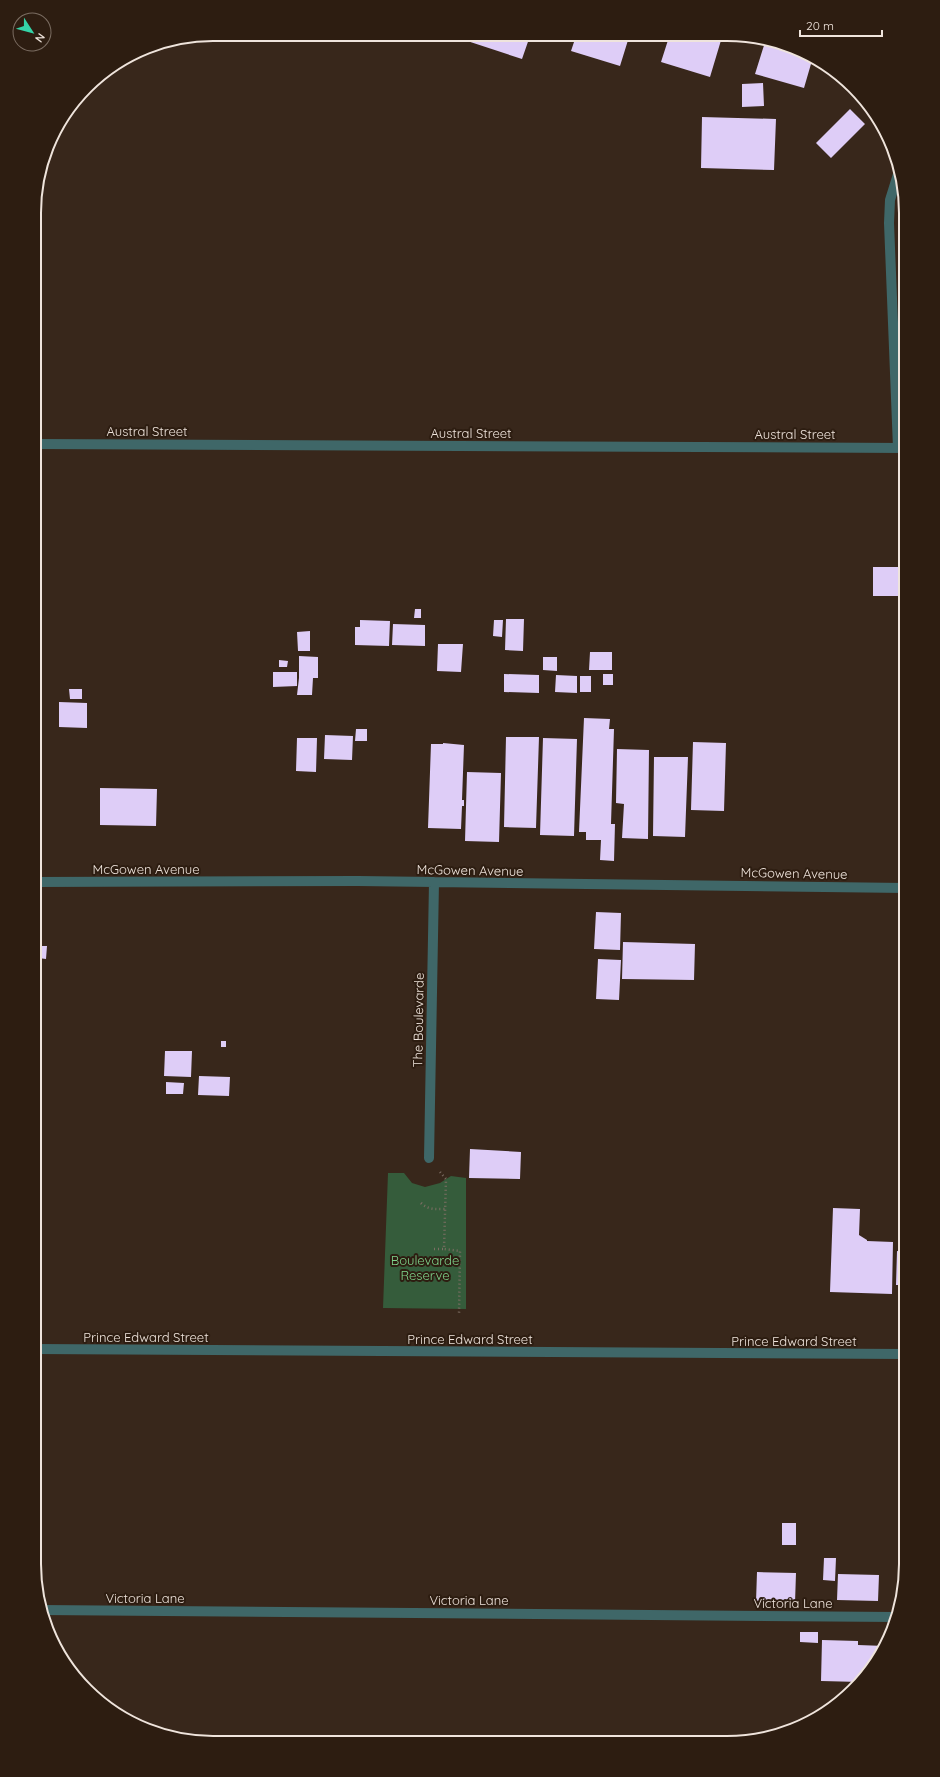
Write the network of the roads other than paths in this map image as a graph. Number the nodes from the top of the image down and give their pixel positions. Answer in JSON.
{"nodes":[{"id":1,"x":896,"y":180,"type":"edge"},
{"id":2,"x":899,"y":396,"type":"edge"},
{"id":3,"x":41,"y":444,"type":"edge"},
{"id":4,"x":899,"y":448,"type":"edge"},
{"id":5,"x":41,"y":882,"type":"edge"},
{"id":6,"x":434,"y":882,"type":"junction"},
{"id":7,"x":899,"y":888,"type":"edge"},
{"id":8,"x":429,"y":1158,"type":"road end"},
{"id":9,"x":41,"y":1350,"type":"edge"},
{"id":10,"x":899,"y":1354,"type":"edge"},
{"id":11,"x":47,"y":1610,"type":"edge"},
{"id":12,"x":891,"y":1617,"type":"edge"}],
"edges":[{"from":1,"to":2,"type":"street"},
{"from":3,"to":4,"type":"street","name":"Austral Street"},
{"from":5,"to":6,"type":"street","name":"McGowen Avenue"},
{"from":6,"to":7,"type":"street","name":"McGowen Avenue"},
{"from":6,"to":8,"type":"street","name":"The Boulevarde"},
{"from":9,"to":10,"type":"street","name":"Prince Edward Street"},
{"from":11,"to":12,"type":"street","name":"Victoria Lane"}]}
